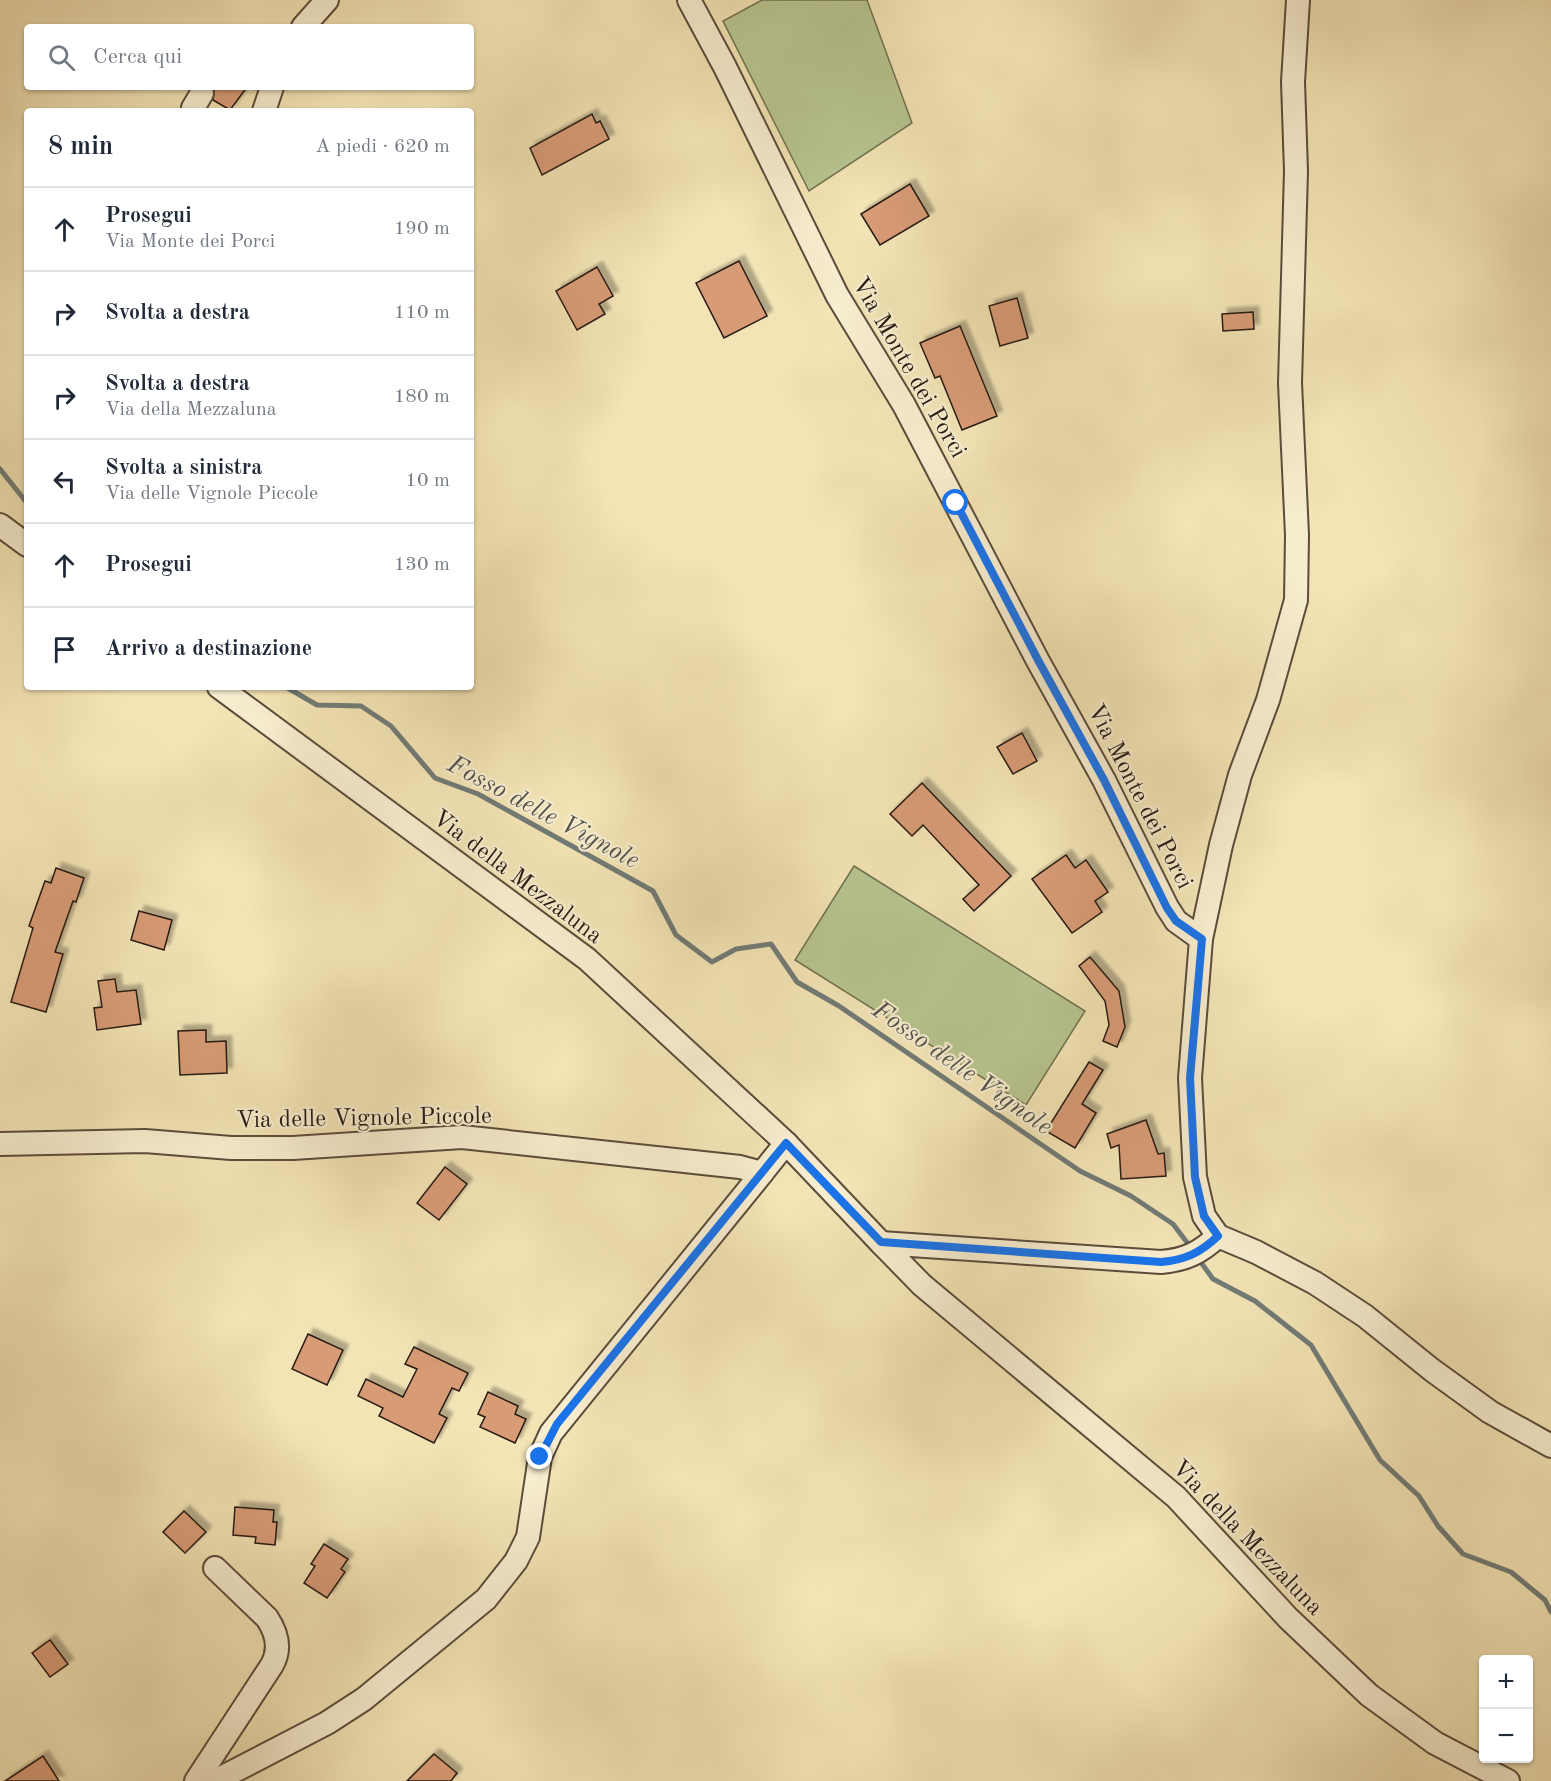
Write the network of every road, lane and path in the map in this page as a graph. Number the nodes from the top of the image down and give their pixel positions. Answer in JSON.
{"nodes":[{"id":1,"x":327,"y":0,"type":"edge"},
{"id":2,"x":689,"y":0,"type":"edge"},
{"id":3,"x":1298,"y":0,"type":"edge"},
{"id":4,"x":306,"y":24,"type":"edge"},
{"id":5,"x":271,"y":90,"type":"edge"},
{"id":6,"x":265,"y":108,"type":"edge"},
{"id":7,"x":0,"y":525,"type":"edge"},
{"id":8,"x":24,"y":543,"type":"edge"},
{"id":9,"x":223,"y":690,"type":"edge"},
{"id":10,"x":1202,"y":939,"type":"junction"},
{"id":11,"x":786,"y":1143,"type":"junction"},
{"id":12,"x":0,"y":1144,"type":"edge"},
{"id":13,"x":762,"y":1173,"type":"junction"},
{"id":14,"x":1218,"y":1236,"type":"junction"},
{"id":15,"x":881,"y":1242,"type":"junction"},
{"id":16,"x":1551,"y":1446,"type":"edge"},
{"id":17,"x":215,"y":1568,"type":"dead end"},
{"id":18,"x":196,"y":1781,"type":"edge"},
{"id":19,"x":215,"y":1781,"type":"edge"},
{"id":20,"x":1508,"y":1781,"type":"edge"}],
"edges":[{"from":1,"to":4,"type":"street"},
{"from":2,"to":10,"type":"street","name":"Via Monte dei Porci"},
{"from":3,"to":10,"type":"street"},
{"from":5,"to":6,"type":"street"},
{"from":7,"to":8,"type":"street"},
{"from":9,"to":11,"type":"street","name":"Via della Mezzaluna"},
{"from":10,"to":14,"type":"street"},
{"from":11,"to":13,"type":"street"},
{"from":11,"to":15,"type":"street","name":"Via della Mezzaluna"},
{"from":12,"to":13,"type":"street","name":"Via delle Vignole Piccole"},
{"from":13,"to":19,"type":"street"},
{"from":14,"to":15,"type":"street"},
{"from":14,"to":16,"type":"street"},
{"from":15,"to":20,"type":"street","name":"Via della Mezzaluna"},
{"from":17,"to":18,"type":"street"}]}
